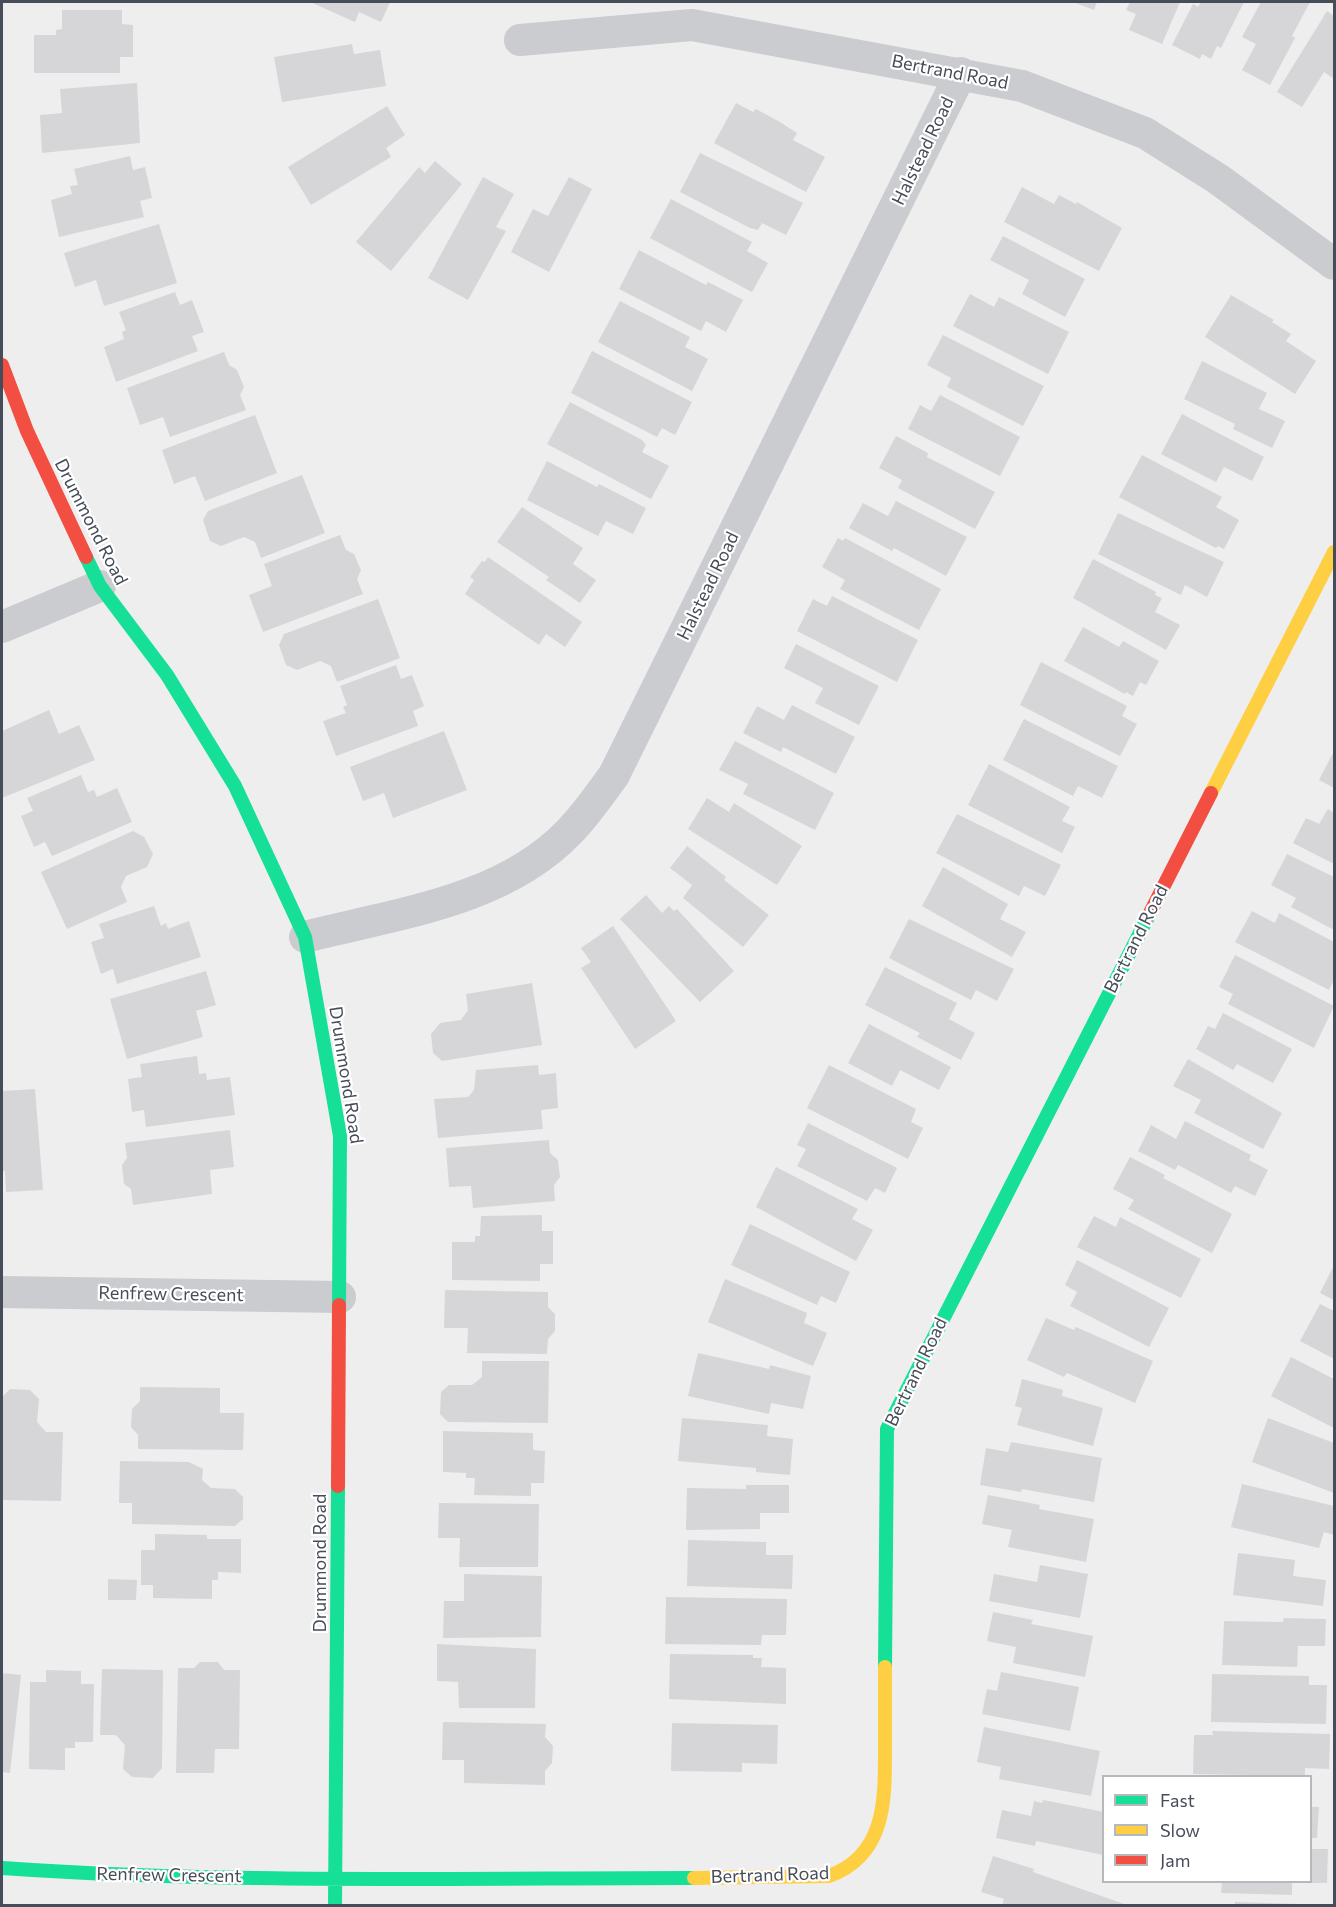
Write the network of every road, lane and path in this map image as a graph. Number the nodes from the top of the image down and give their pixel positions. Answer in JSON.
{"nodes":[{"id":1,"x":520,"y":40,"type":"dead end"},
{"id":2,"x":961,"y":74,"type":"junction"},
{"id":3,"x":1335,"y":264,"type":"edge"},
{"id":4,"x":2,"y":365,"type":"edge"},
{"id":5,"x":1335,"y":552,"type":"edge"},
{"id":6,"x":100,"y":586,"type":"junction"},
{"id":7,"x":2,"y":627,"type":"edge"},
{"id":8,"x":305,"y":937,"type":"junction"},
{"id":9,"x":2,"y":1292,"type":"edge"},
{"id":10,"x":340,"y":1297,"type":"junction"},
{"id":11,"x":2,"y":1868,"type":"edge"},
{"id":12,"x":336,"y":1878,"type":"junction"},
{"id":13,"x":335,"y":1905,"type":"edge"}],
"edges":[{"from":1,"to":2,"type":"street","name":"Bertrand Road"},
{"from":2,"to":3,"type":"street","name":"Bertrand Road"},
{"from":2,"to":8,"type":"street","name":"Halstead Road"},
{"from":4,"to":6,"type":"street","name":"Drummond Road"},
{"from":5,"to":12,"type":"street","name":"Bertrand Road"},
{"from":6,"to":7,"type":"street"},
{"from":6,"to":8,"type":"street","name":"Drummond Road"},
{"from":8,"to":10,"type":"street","name":"Drummond Road"},
{"from":9,"to":10,"type":"street","name":"Renfrew Crescent"},
{"from":10,"to":12,"type":"street","name":"Drummond Road"},
{"from":11,"to":12,"type":"street","name":"Renfrew Crescent"},
{"from":12,"to":13,"type":"street","name":"Drummond Road"}]}
